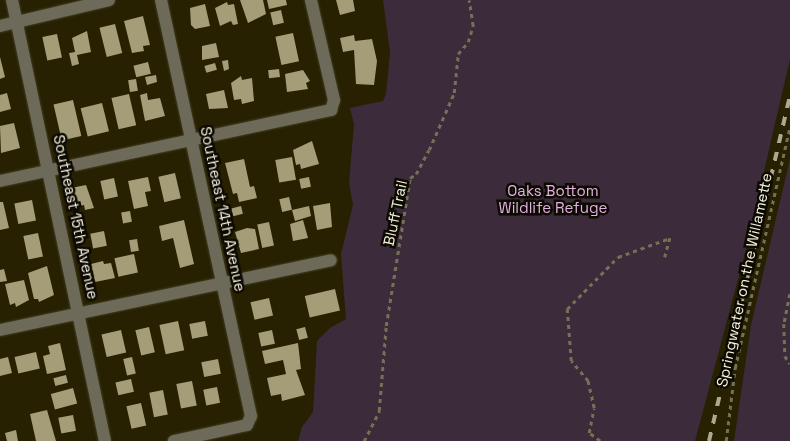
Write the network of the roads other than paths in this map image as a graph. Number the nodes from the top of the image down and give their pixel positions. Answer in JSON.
{"nodes":[{"id":1,"x":12,"y":0,"type":"edge"},
{"id":2,"x":109,"y":0,"type":"edge"},
{"id":3,"x":161,"y":0,"type":"edge"},
{"id":4,"x":311,"y":0,"type":"edge"},
{"id":5,"x":17,"y":22,"type":"junction"},
{"id":6,"x":0,"y":26,"type":"edge"},
{"id":7,"x":192,"y":141,"type":"junction"},
{"id":8,"x":50,"y":170,"type":"junction"},
{"id":9,"x":0,"y":181,"type":"edge"},
{"id":10,"x":331,"y":260,"type":"dead end"},
{"id":11,"x":223,"y":283,"type":"junction"},
{"id":12,"x":80,"y":314,"type":"junction"},
{"id":13,"x":0,"y":330,"type":"edge"},
{"id":14,"x":105,"y":441,"type":"edge"},
{"id":15,"x":174,"y":441,"type":"edge"}],
"edges":[{"from":1,"to":5,"type":"street","name":"Southeast 15th Avenue"},
{"from":2,"to":5,"type":"street"},
{"from":3,"to":7,"type":"street","name":"Southeast 14th Avenue"},
{"from":4,"to":7,"type":"street"},
{"from":5,"to":6,"type":"street"},
{"from":5,"to":8,"type":"street","name":"Southeast 15th Avenue"},
{"from":7,"to":8,"type":"street"},
{"from":7,"to":11,"type":"street","name":"Southeast 14th Avenue"},
{"from":8,"to":9,"type":"street"},
{"from":8,"to":12,"type":"street","name":"Southeast 15th Avenue"},
{"from":10,"to":11,"type":"street"},
{"from":11,"to":12,"type":"street"},
{"from":11,"to":15,"type":"street","name":"Southeast 14th Avenue"},
{"from":12,"to":13,"type":"street"},
{"from":12,"to":14,"type":"street","name":"Southeast 15th Avenue"}]}
